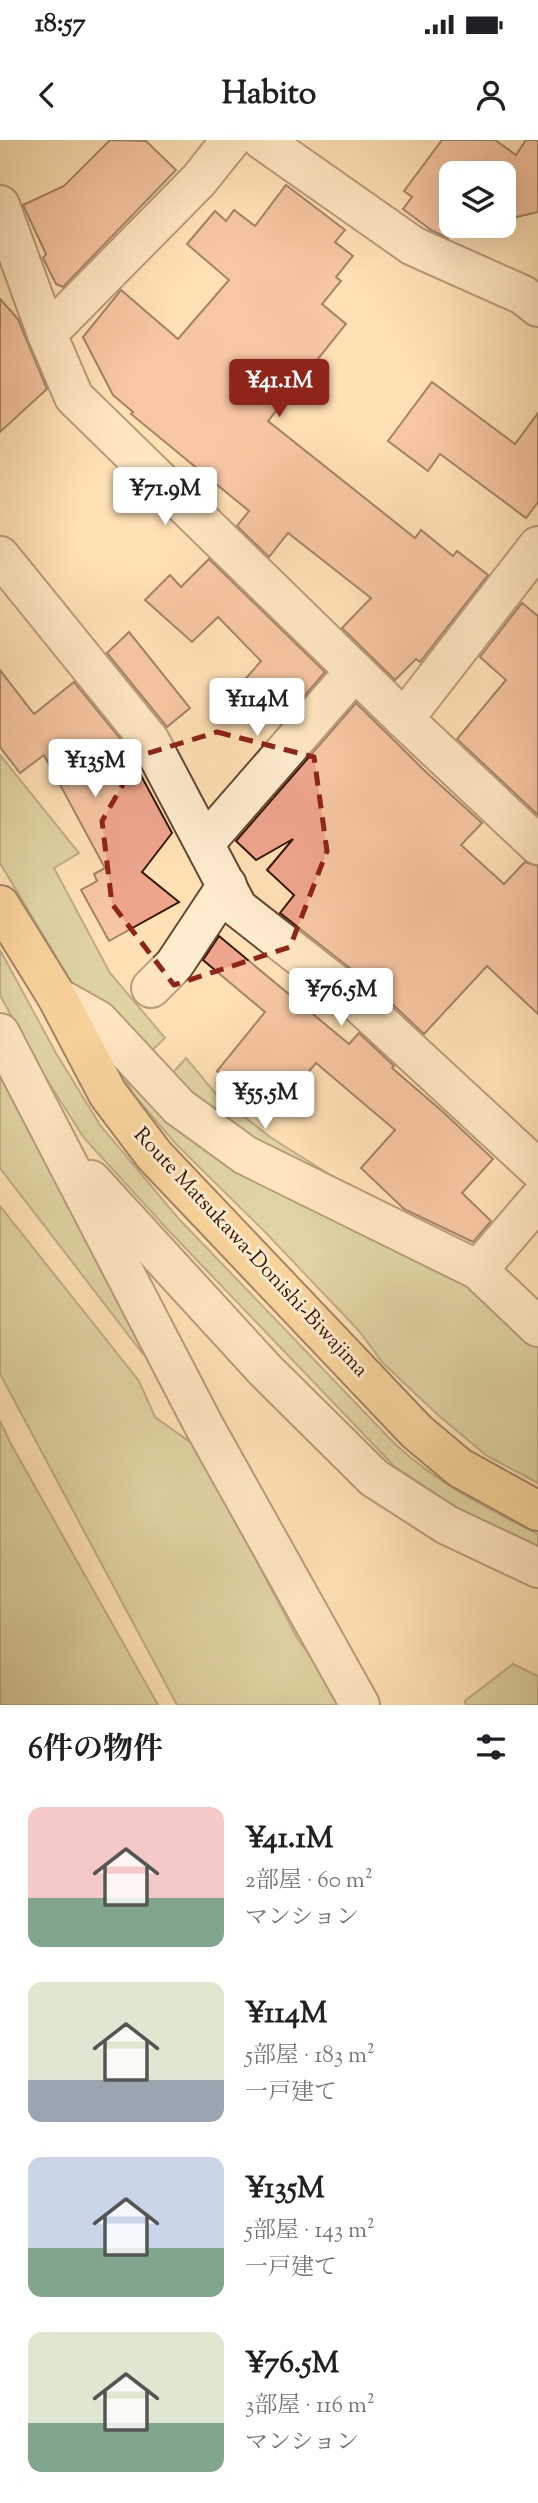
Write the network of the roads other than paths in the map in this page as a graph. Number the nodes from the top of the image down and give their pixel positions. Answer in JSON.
{"nodes":[{"id":1,"x":231,"y":140,"type":"edge"},
{"id":2,"x":262,"y":140,"type":"edge"},
{"id":3,"x":0,"y":208,"type":"edge"},
{"id":4,"x":538,"y":307,"type":"edge"},
{"id":5,"x":47,"y":334,"type":"junction"},
{"id":6,"x":538,"y":546,"type":"edge"},
{"id":7,"x":0,"y":556,"type":"edge"},
{"id":8,"x":355,"y":671,"type":"junction"},
{"id":9,"x":404,"y":719,"type":"junction"},
{"id":10,"x":205,"y":843,"type":"junction"},
{"id":11,"x":538,"y":845,"type":"edge"},
{"id":12,"x":227,"y":885,"type":"junction"},
{"id":13,"x":0,"y":905,"type":"edge"},
{"id":14,"x":151,"y":988,"type":"dead end"},
{"id":15,"x":57,"y":997,"type":"junction"},
{"id":16,"x":0,"y":1034,"type":"edge"},
{"id":17,"x":56,"y":1142,"type":"junction"},
{"id":18,"x":538,"y":1169,"type":"edge"},
{"id":19,"x":538,"y":1200,"type":"edge"},
{"id":20,"x":478,"y":1270,"type":"junction"},
{"id":21,"x":538,"y":1327,"type":"edge"},
{"id":22,"x":538,"y":1511,"type":"edge"},
{"id":23,"x":538,"y":1568,"type":"edge"},
{"id":24,"x":360,"y":1704,"type":"edge"}],
"edges":[{"from":1,"to":5,"type":"street"},
{"from":2,"to":4,"type":"street"},
{"from":3,"to":5,"type":"street"},
{"from":5,"to":8,"type":"street"},
{"from":6,"to":9,"type":"street"},
{"from":7,"to":10,"type":"street"},
{"from":8,"to":9,"type":"street"},
{"from":8,"to":10,"type":"street"},
{"from":9,"to":11,"type":"street"},
{"from":10,"to":12,"type":"street"},
{"from":12,"to":14,"type":"street"},
{"from":12,"to":18,"type":"street"},
{"from":13,"to":15,"type":"main road","name":"Route Matsukawa-Donishi-Biwajima"},
{"from":15,"to":20,"type":"street"},
{"from":15,"to":22,"type":"main road","name":"Route Matsukawa-Donishi-Biwajima"},
{"from":16,"to":17,"type":"street"},
{"from":17,"to":23,"type":"street"},
{"from":17,"to":24,"type":"street"},
{"from":19,"to":20,"type":"street"},
{"from":20,"to":21,"type":"street"}]}
